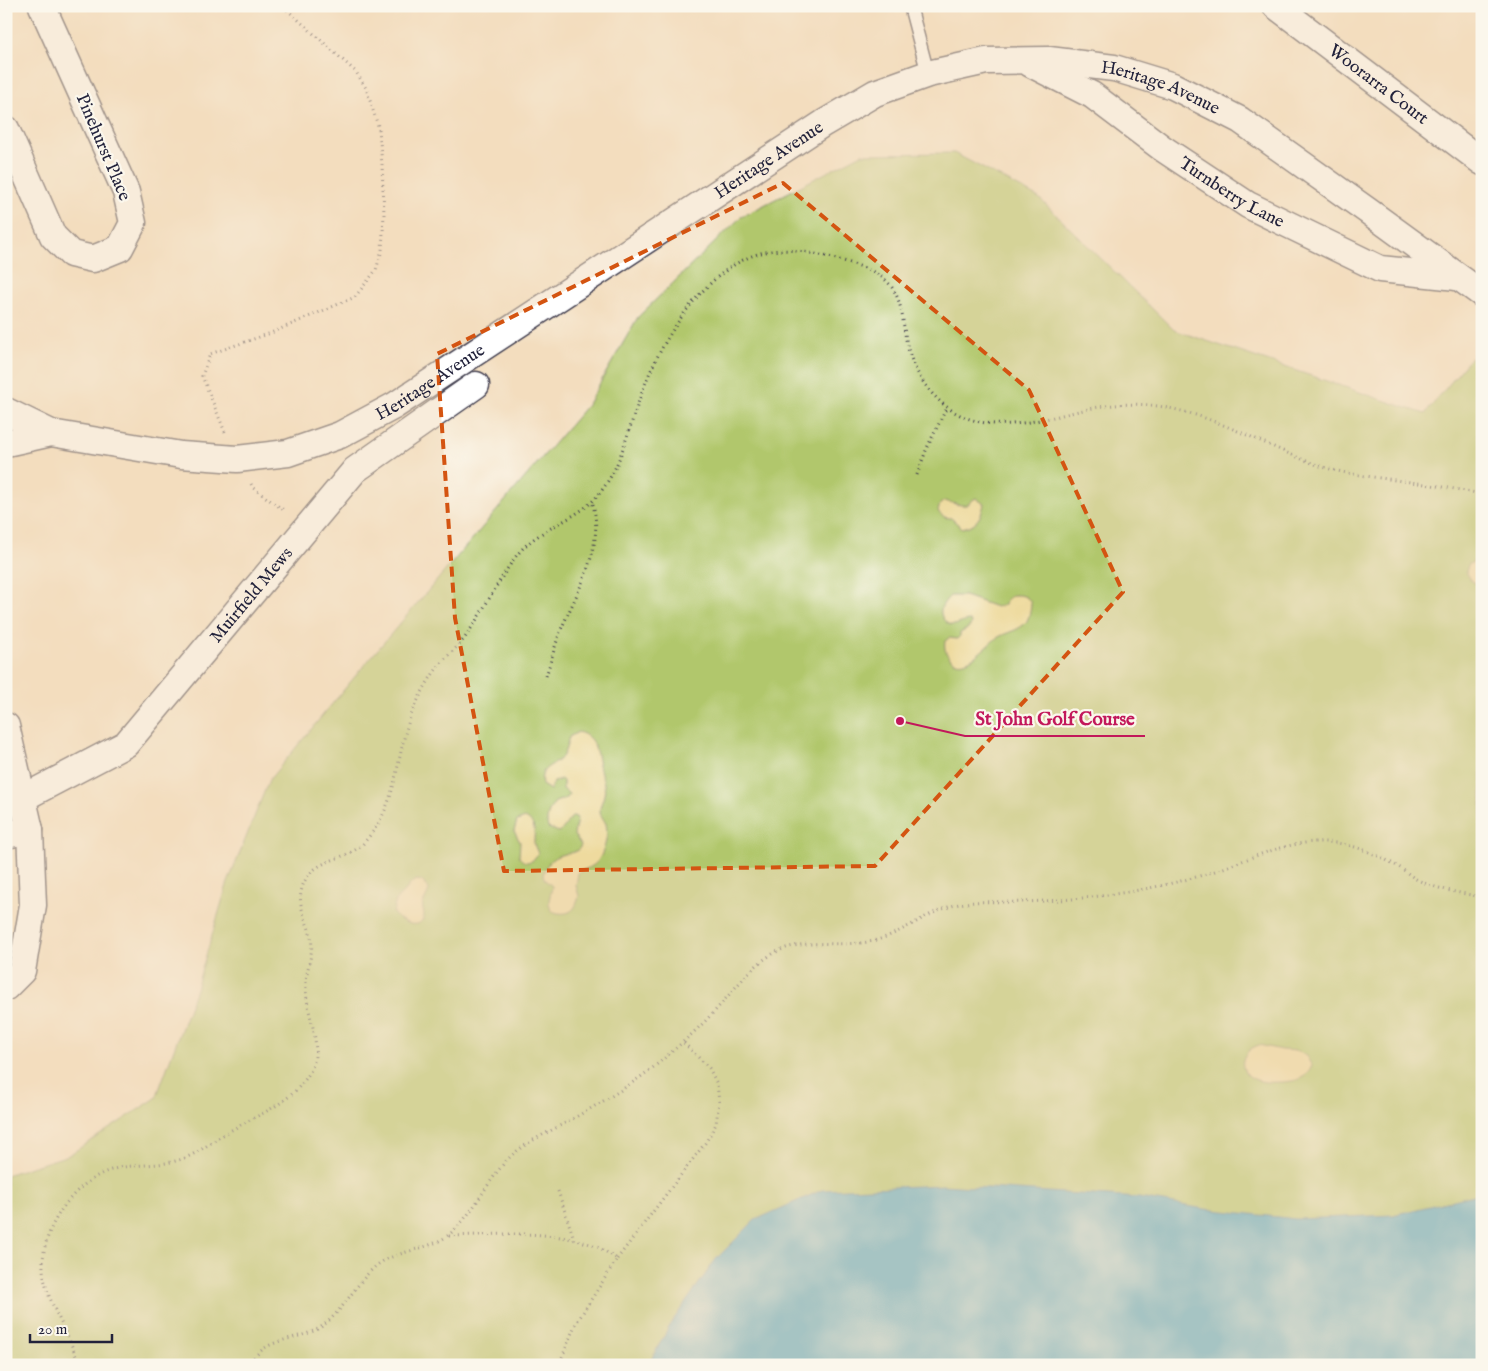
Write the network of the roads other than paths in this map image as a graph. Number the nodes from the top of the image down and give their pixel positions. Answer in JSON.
{"nodes":[{"id":1,"x":42,"y":6,"type":"edge"},
{"id":2,"x":910,"y":6,"type":"edge"},
{"id":3,"x":1276,"y":6,"type":"edge"},
{"id":4,"x":1024,"y":60,"type":"junction"},
{"id":5,"x":928,"y":74,"type":"junction"},
{"id":6,"x":6,"y":129,"type":"edge"},
{"id":7,"x":1482,"y":162,"type":"edge"},
{"id":8,"x":1458,"y":277,"type":"junction"},
{"id":9,"x":1482,"y":294,"type":"edge"},
{"id":10,"x":476,"y":384,"type":"dead end"},
{"id":11,"x":6,"y":411,"type":"edge"},
{"id":12,"x":50,"y":433,"type":"junction"},
{"id":13,"x":6,"y":443,"type":"edge"},
{"id":14,"x":6,"y":726,"type":"edge"},
{"id":15,"x":23,"y":798,"type":"junction"},
{"id":16,"x":18,"y":832,"type":"edge"},
{"id":17,"x":6,"y":987,"type":"edge"}],
"edges":[{"from":1,"to":6,"type":"street","name":"Pinehurst Place"},
{"from":2,"to":5,"type":"lane"},
{"from":3,"to":7,"type":"street","name":"Woorarra Court"},
{"from":4,"to":5,"type":"street","name":"Heritage Avenue"},
{"from":4,"to":8,"type":"street","name":"Turnberry Lane"},
{"from":4,"to":8,"type":"street","name":"Heritage Avenue"},
{"from":5,"to":12,"type":"street","name":"Heritage Avenue"},
{"from":8,"to":9,"type":"street","name":"Heritage Avenue"},
{"from":10,"to":15,"type":"street","name":"Muirfield Mews"},
{"from":11,"to":12,"type":"street","name":"Heritage Avenue"},
{"from":12,"to":13,"type":"street","name":"Heritage Avenue"},
{"from":14,"to":15,"type":"street"},
{"from":15,"to":16,"type":"street"},
{"from":16,"to":17,"type":"street"}]}
